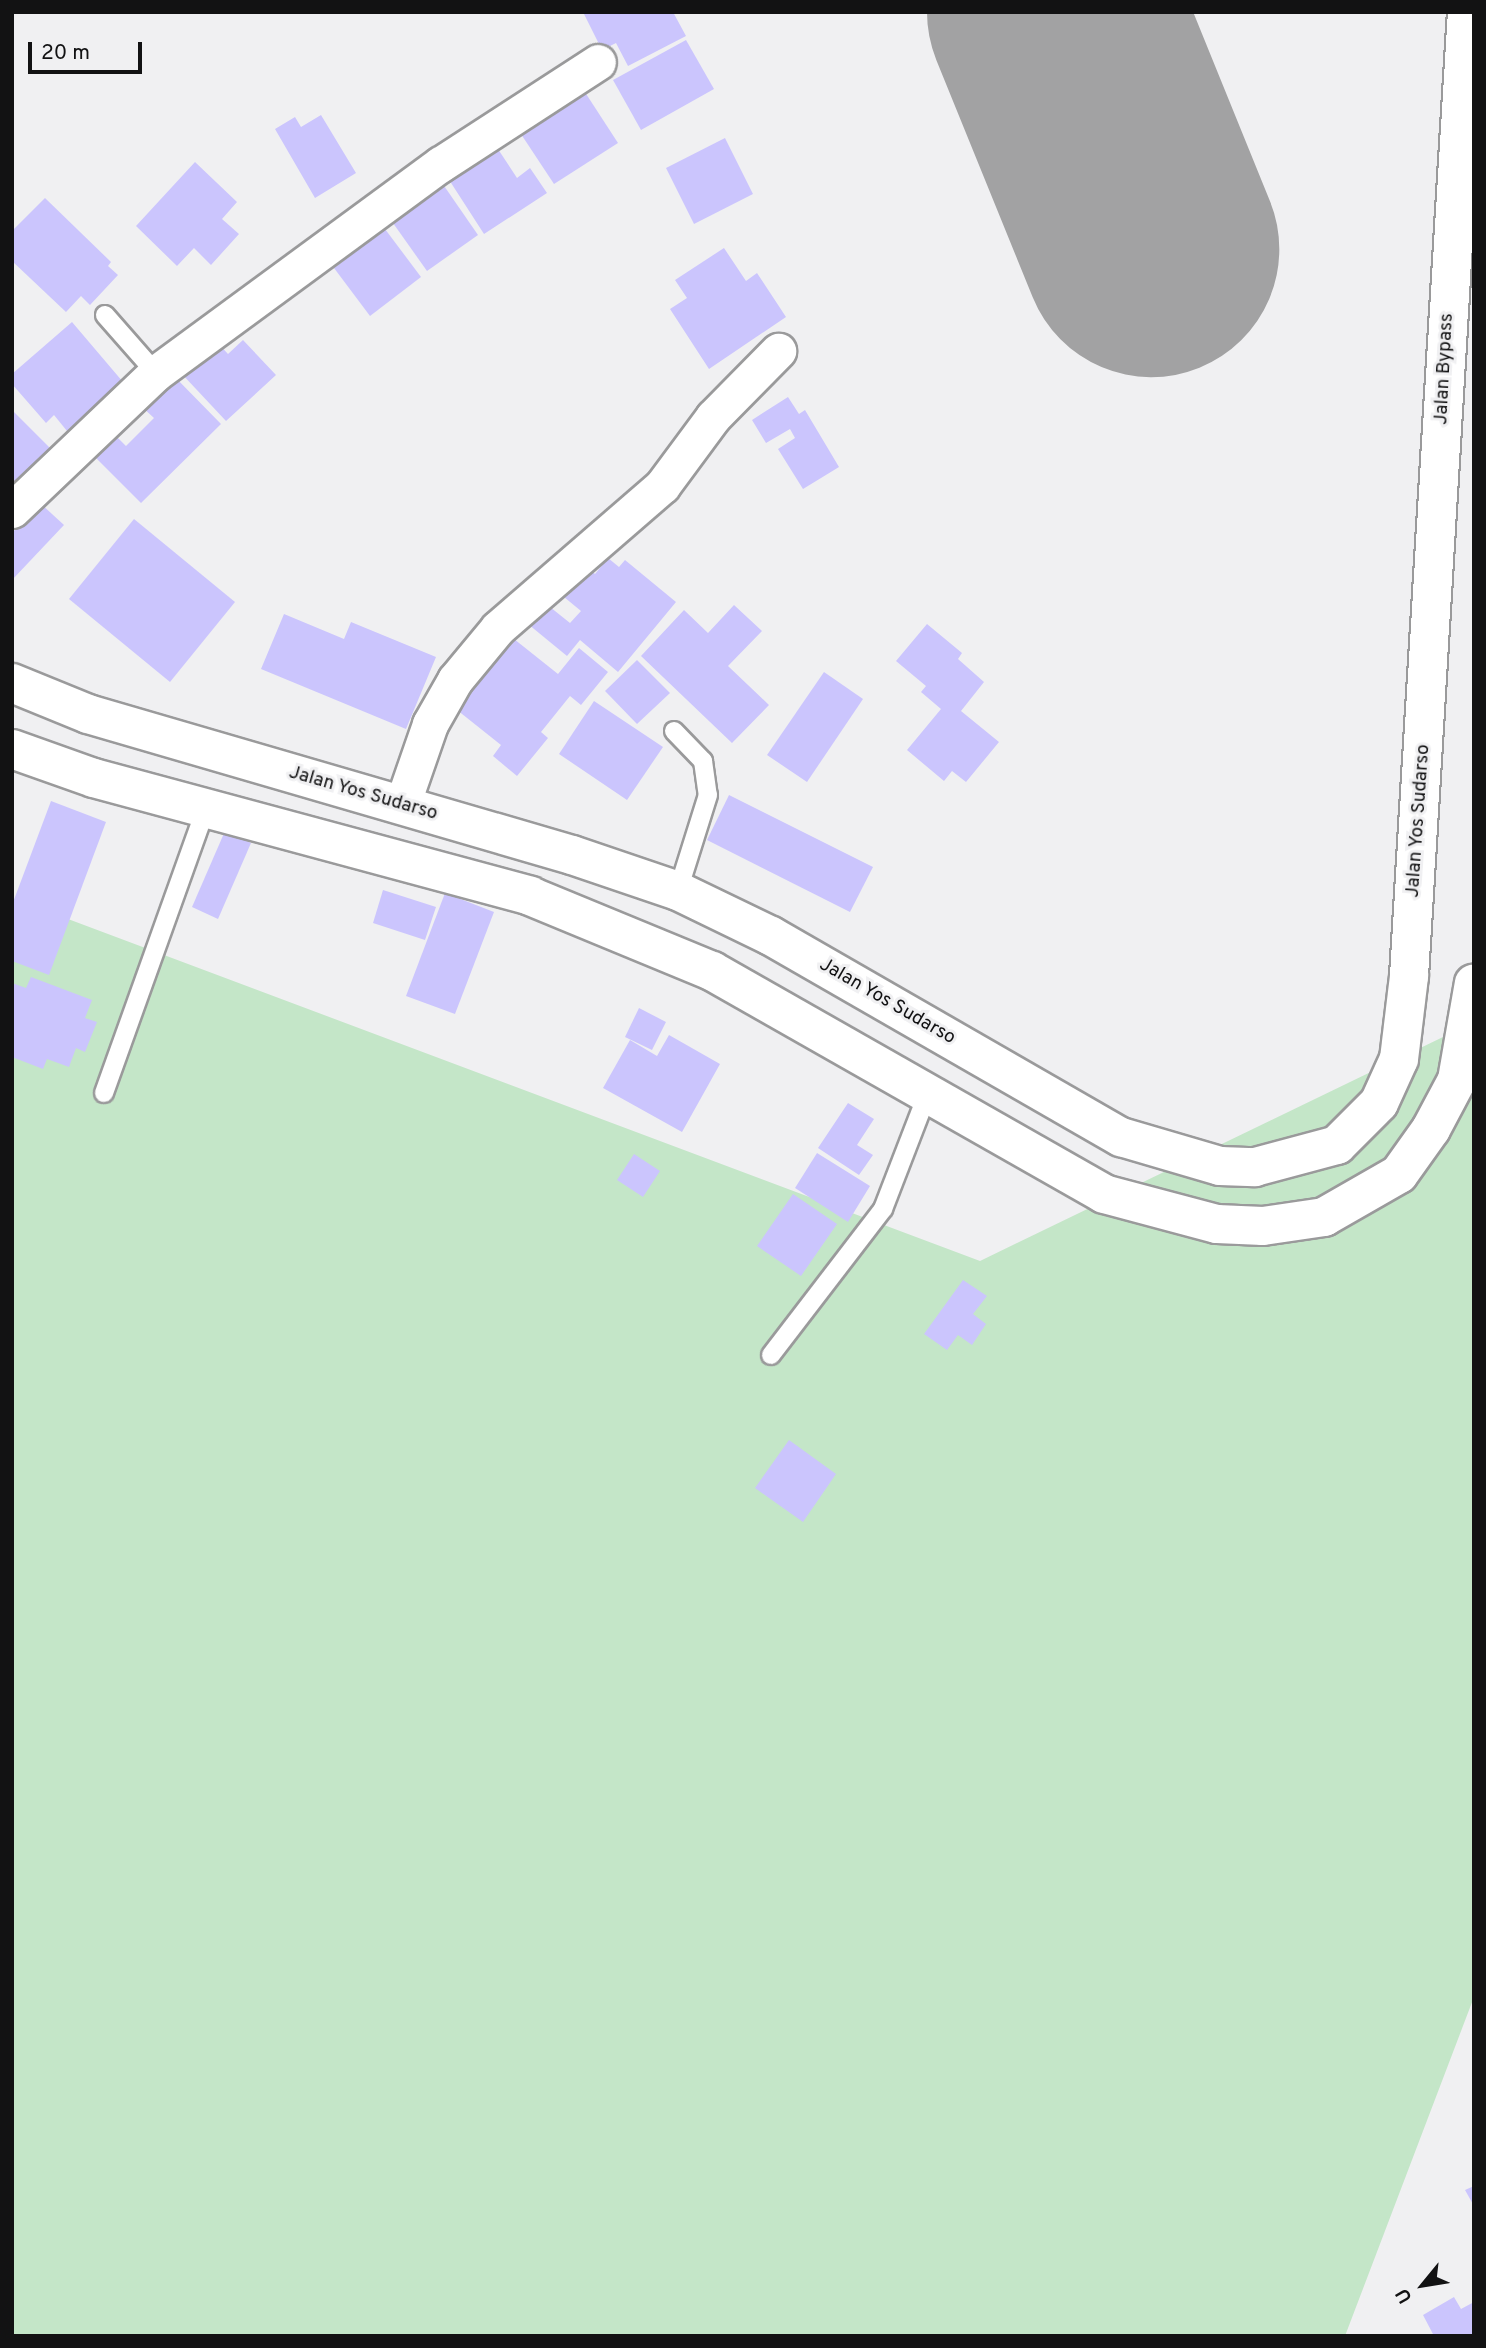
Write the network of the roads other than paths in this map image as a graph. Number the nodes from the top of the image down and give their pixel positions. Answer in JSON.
{"nodes":[{"id":1,"x":1467,"y":12,"type":"edge"},
{"id":2,"x":598,"y":62,"type":"dead end"},
{"id":3,"x":105,"y":314,"type":"dead end"},
{"id":4,"x":778,"y":351,"type":"dead end"},
{"id":5,"x":156,"y":373,"type":"junction"},
{"id":6,"x":12,"y":510,"type":"edge"},
{"id":7,"x":12,"y":683,"type":"edge"},
{"id":8,"x":1426,"y":726,"type":"joint"},
{"id":9,"x":674,"y":731,"type":"dead end"},
{"id":10,"x":12,"y":749,"type":"edge"},
{"id":11,"x":402,"y":805,"type":"junction"},
{"id":12,"x":206,"y":808,"type":"junction"},
{"id":13,"x":678,"y":891,"type":"junction"},
{"id":14,"x":1474,"y":983,"type":"edge"},
{"id":15,"x":929,"y":1090,"type":"junction"},
{"id":16,"x":104,"y":1093,"type":"dead end"},
{"id":17,"x":772,"y":1355,"type":"dead end"}],
"edges":[{"from":1,"to":8,"type":"highway","name":"Jalan Bypass"},
{"from":2,"to":5,"type":"street"},
{"from":3,"to":5,"type":"lane"},
{"from":4,"to":11,"type":"street"},
{"from":5,"to":6,"type":"street"},
{"from":7,"to":11,"type":"highway","name":"Jalan Yos Sudarso"},
{"from":8,"to":13,"type":"highway","name":"Jalan Yos Sudarso"},
{"from":9,"to":13,"type":"lane"},
{"from":10,"to":12,"type":"highway"},
{"from":11,"to":13,"type":"highway","name":"Jalan Yos Sudarso"},
{"from":12,"to":15,"type":"highway"},
{"from":12,"to":16,"type":"lane"},
{"from":14,"to":15,"type":"highway"},
{"from":15,"to":17,"type":"lane"}]}
